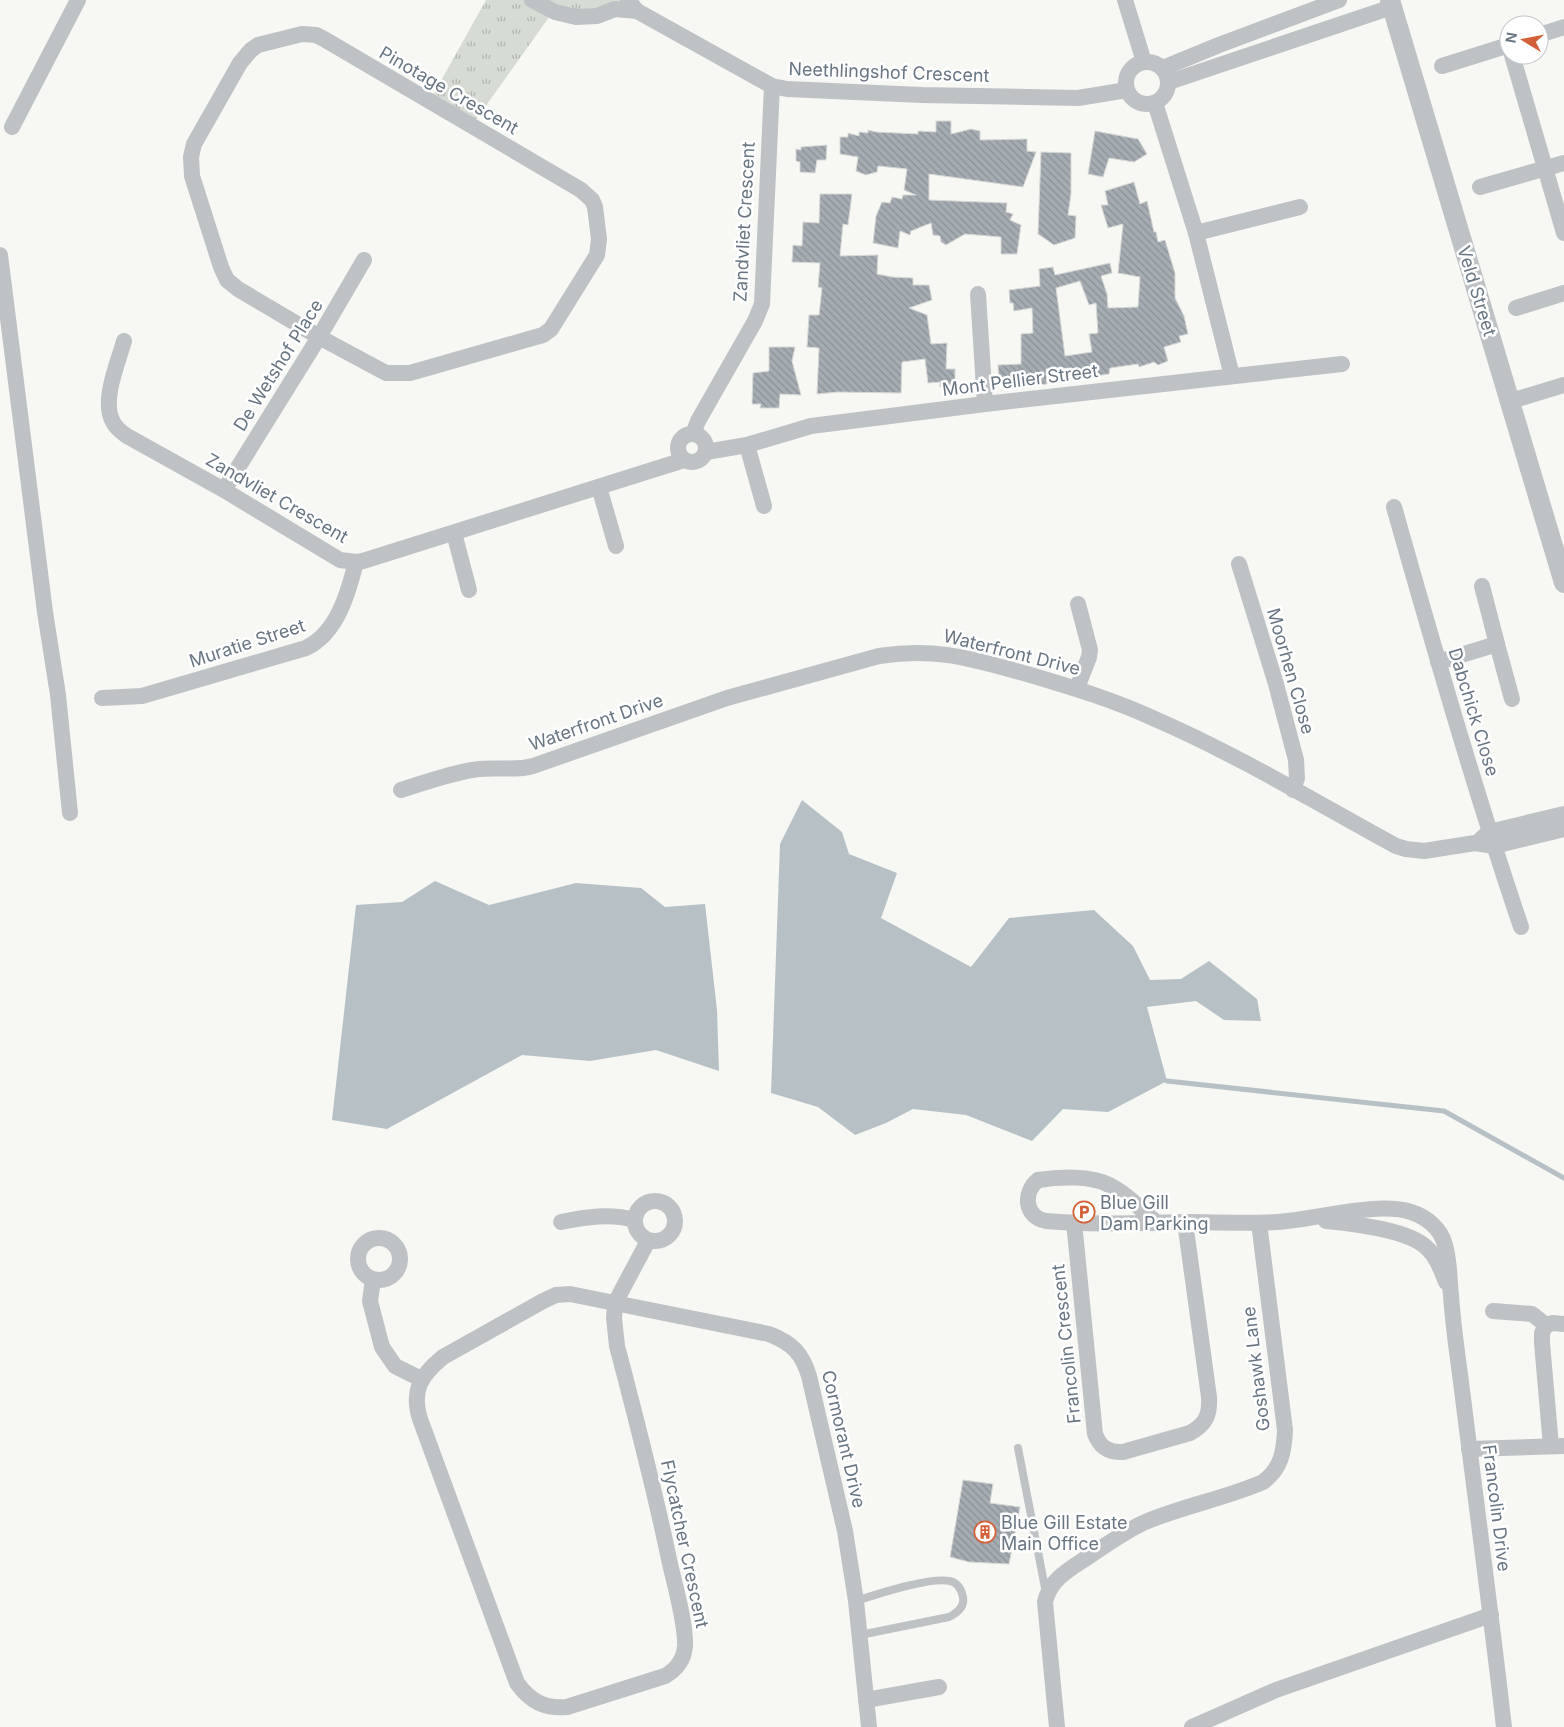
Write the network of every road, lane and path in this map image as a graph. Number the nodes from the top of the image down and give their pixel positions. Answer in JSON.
{"nodes":[{"id":1,"x":78,"y":0,"type":"edge"},
{"id":2,"x":532,"y":0,"type":"edge"},
{"id":3,"x":1125,"y":0,"type":"edge"},
{"id":4,"x":1339,"y":0,"type":"edge"},
{"id":5,"x":1391,"y":3,"type":"edge"},
{"id":6,"x":633,"y":6,"type":"edge"},
{"id":7,"x":1564,"y":27,"type":"edge"},
{"id":8,"x":1549,"y":32,"type":"edge"},
{"id":9,"x":1499,"y":48,"type":"edge"},
{"id":10,"x":1144,"y":62,"type":"junction"},
{"id":11,"x":1515,"y":65,"type":"edge"},
{"id":12,"x":1442,"y":66,"type":"dead end"},
{"id":13,"x":1166,"y":75,"type":"junction"},
{"id":14,"x":772,"y":86,"type":"junction"},
{"id":15,"x":1127,"y":90,"type":"junction"},
{"id":16,"x":1155,"y":103,"type":"junction"},
{"id":17,"x":12,"y":127,"type":"dead end"},
{"id":18,"x":1564,"y":163,"type":"edge"},
{"id":19,"x":1545,"y":168,"type":"junction"},
{"id":20,"x":1480,"y":187,"type":"dead end"},
{"id":21,"x":1300,"y":207,"type":"dead end"},
{"id":22,"x":1196,"y":233,"type":"junction"},
{"id":23,"x":1564,"y":233,"type":"edge"},
{"id":24,"x":0,"y":256,"type":"edge"},
{"id":25,"x":364,"y":260,"type":"dead end"},
{"id":26,"x":1564,"y":293,"type":"edge"},
{"id":27,"x":978,"y":294,"type":"dead end"},
{"id":28,"x":1516,"y":308,"type":"dead end"},
{"id":29,"x":319,"y":337,"type":"junction"},
{"id":30,"x":124,"y":341,"type":"dead end"},
{"id":31,"x":1342,"y":364,"type":"dead end"},
{"id":32,"x":1232,"y":376,"type":"junction"},
{"id":33,"x":1564,"y":384,"type":"edge"},
{"id":34,"x":1511,"y":401,"type":"junction"},
{"id":35,"x":985,"y":404,"type":"junction"},
{"id":36,"x":693,"y":434,"type":"junction"},
{"id":37,"x":747,"y":445,"type":"junction"},
{"id":38,"x":706,"y":452,"type":"junction"},
{"id":39,"x":684,"y":460,"type":"junction"},
{"id":40,"x":599,"y":487,"type":"junction"},
{"id":41,"x":224,"y":490,"type":"junction"},
{"id":42,"x":764,"y":506,"type":"dead end"},
{"id":43,"x":1394,"y":507,"type":"dead end"},
{"id":44,"x":454,"y":533,"type":"junction"},
{"id":45,"x":616,"y":546,"type":"dead end"},
{"id":46,"x":356,"y":562,"type":"junction"},
{"id":47,"x":1239,"y":564,"type":"dead end"},
{"id":48,"x":1564,"y":583,"type":"edge"},
{"id":49,"x":1482,"y":586,"type":"dead end"},
{"id":50,"x":469,"y":590,"type":"dead end"},
{"id":51,"x":1078,"y":604,"type":"dead end"},
{"id":52,"x":1497,"y":644,"type":"junction"},
{"id":53,"x":1438,"y":662,"type":"junction"},
{"id":54,"x":1077,"y":688,"type":"junction"},
{"id":55,"x":102,"y":698,"type":"dead end"},
{"id":56,"x":1512,"y":699,"type":"dead end"},
{"id":57,"x":401,"y":790,"type":"dead end"},
{"id":58,"x":1293,"y":790,"type":"junction"},
{"id":59,"x":70,"y":813,"type":"dead end"},
{"id":60,"x":1564,"y":814,"type":"edge"},
{"id":61,"x":1564,"y":829,"type":"edge"},
{"id":62,"x":1492,"y":839,"type":"junction"},
{"id":63,"x":1521,"y":927,"type":"dead end"},
{"id":64,"x":1309,"y":1219,"type":"junction"},
{"id":65,"x":635,"y":1220,"type":"junction"},
{"id":66,"x":561,"y":1222,"type":"dead end"},
{"id":67,"x":1074,"y":1222,"type":"junction"},
{"id":68,"x":1185,"y":1222,"type":"junction"},
{"id":69,"x":1259,"y":1223,"type":"junction"},
{"id":70,"x":1158,"y":1224,"type":"junction"},
{"id":71,"x":648,"y":1241,"type":"junction"},
{"id":72,"x":373,"y":1280,"type":"dead end"},
{"id":73,"x":1450,"y":1293,"type":"junction"},
{"id":74,"x":615,"y":1303,"type":"junction"},
{"id":75,"x":1493,"y":1311,"type":"dead end"},
{"id":76,"x":1564,"y":1324,"type":"edge"},
{"id":77,"x":1546,"y":1326,"type":"junction"},
{"id":78,"x":421,"y":1379,"type":"junction"},
{"id":79,"x":1557,"y":1446,"type":"edge"},
{"id":80,"x":1018,"y":1448,"type":"dead end"},
{"id":81,"x":1469,"y":1449,"type":"junction"},
{"id":82,"x":1046,"y":1595,"type":"junction"},
{"id":83,"x":856,"y":1601,"type":"junction"},
{"id":84,"x":1490,"y":1615,"type":"junction"},
{"id":85,"x":860,"y":1635,"type":"junction"},
{"id":86,"x":939,"y":1687,"type":"dead end"},
{"id":87,"x":866,"y":1700,"type":"junction"},
{"id":88,"x":868,"y":1727,"type":"edge"},
{"id":89,"x":1057,"y":1727,"type":"edge"},
{"id":90,"x":1192,"y":1727,"type":"edge"},
{"id":91,"x":1504,"y":1727,"type":"edge"}],
"edges":[{"from":1,"to":17,"type":"street"},
{"from":2,"to":6,"type":"street","name":"Neethlingshof Crescent"},
{"from":3,"to":10,"type":"street"},
{"from":4,"to":13,"type":"street"},
{"from":5,"to":13,"type":"street"},
{"from":5,"to":34,"type":"street","name":"Veld Street"},
{"from":6,"to":14,"type":"street","name":"Neethlingshof Crescent"},
{"from":7,"to":8,"type":"street"},
{"from":9,"to":12,"type":"street"},
{"from":10,"to":13,"type":"street"},
{"from":10,"to":15,"type":"street"},
{"from":11,"to":19,"type":"street"},
{"from":13,"to":16,"type":"street"},
{"from":14,"to":15,"type":"street","name":"Neethlingshof Crescent"},
{"from":14,"to":36,"type":"street","name":"Zandvliet Crescent"},
{"from":15,"to":16,"type":"street"},
{"from":16,"to":22,"type":"street"},
{"from":18,"to":19,"type":"street"},
{"from":19,"to":20,"type":"street"},
{"from":19,"to":23,"type":"street"},
{"from":21,"to":22,"type":"street"},
{"from":22,"to":32,"type":"street"},
{"from":24,"to":59,"type":"street"},
{"from":25,"to":29,"type":"street","name":"De Wetshof Place"},
{"from":26,"to":28,"type":"street"},
{"from":27,"to":35,"type":"street"},
{"from":29,"to":29,"type":"street","name":"Pinotage Crescent"},
{"from":29,"to":41,"type":"street","name":"De Wetshof Place"},
{"from":30,"to":41,"type":"street","name":"Zandvliet Crescent"},
{"from":31,"to":32,"type":"street","name":"Mont Pellier Street"},
{"from":32,"to":35,"type":"street","name":"Mont Pellier Street"},
{"from":33,"to":34,"type":"street"},
{"from":34,"to":48,"type":"street","name":"Veld Street"},
{"from":35,"to":37,"type":"street","name":"Mont Pellier Street"},
{"from":36,"to":38,"type":"street"},
{"from":36,"to":39,"type":"street"},
{"from":37,"to":38,"type":"street","name":"Mont Pellier Street"},
{"from":37,"to":42,"type":"street"},
{"from":38,"to":39,"type":"street"},
{"from":39,"to":40,"type":"street","name":"Zandvliet Crescent"},
{"from":40,"to":44,"type":"street","name":"Zandvliet Crescent"},
{"from":40,"to":45,"type":"street"},
{"from":41,"to":46,"type":"street","name":"Zandvliet Crescent"},
{"from":43,"to":53,"type":"street","name":"Dabchick Close"},
{"from":44,"to":46,"type":"street","name":"Zandvliet Crescent"},
{"from":44,"to":50,"type":"street"},
{"from":46,"to":55,"type":"street","name":"Muratie Street"},
{"from":47,"to":58,"type":"street","name":"Moorhen Close"},
{"from":49,"to":52,"type":"street"},
{"from":51,"to":54,"type":"street"},
{"from":52,"to":53,"type":"street"},
{"from":52,"to":56,"type":"street"},
{"from":53,"to":62,"type":"street","name":"Dabchick Close"},
{"from":54,"to":57,"type":"street","name":"Waterfront Drive"},
{"from":54,"to":58,"type":"street","name":"Waterfront Drive"},
{"from":58,"to":62,"type":"street","name":"Waterfront Drive"},
{"from":60,"to":62,"type":"street","name":"Waterfront Drive"},
{"from":61,"to":62,"type":"street","name":"Waterfront Drive"},
{"from":62,"to":63,"type":"street","name":"Dabchick Close"},
{"from":64,"to":69,"type":"street","name":"Francolin Drive"},
{"from":64,"to":73,"type":"street","name":"Francolin Drive"},
{"from":64,"to":73,"type":"street","name":"Francolin Drive"},
{"from":65,"to":66,"type":"street"},
{"from":65,"to":71,"type":"street"},
{"from":65,"to":71,"type":"street"},
{"from":67,"to":68,"type":"street","name":"Francolin Crescent"},
{"from":67,"to":70,"type":"street","name":"Francolin Drive"},
{"from":67,"to":70,"type":"street","name":"Francolin Drive"},
{"from":68,"to":69,"type":"street","name":"Francolin Drive"},
{"from":68,"to":70,"type":"street","name":"Francolin Drive"},
{"from":69,"to":82,"type":"street","name":"Goshawk Lane"},
{"from":71,"to":74,"type":"street"},
{"from":72,"to":78,"type":"street"},
{"from":73,"to":81,"type":"street","name":"Francolin Drive"},
{"from":74,"to":78,"type":"street"},
{"from":74,"to":78,"type":"street","name":"Flycatcher Crescent"},
{"from":74,"to":83,"type":"street","name":"Cormorant Drive"},
{"from":75,"to":77,"type":"street"},
{"from":76,"to":77,"type":"street"},
{"from":77,"to":79,"type":"street"},
{"from":79,"to":81,"type":"street"},
{"from":80,"to":82,"type":"lane"},
{"from":81,"to":84,"type":"street","name":"Francolin Drive"},
{"from":82,"to":89,"type":"street"},
{"from":83,"to":85,"type":"street","name":"Cormorant Drive"},
{"from":83,"to":85,"type":"lane"},
{"from":84,"to":90,"type":"street"},
{"from":84,"to":91,"type":"street","name":"Francolin Drive"},
{"from":85,"to":87,"type":"street","name":"Cormorant Drive"},
{"from":86,"to":87,"type":"street"},
{"from":87,"to":88,"type":"street","name":"Cormorant Drive"}]}
